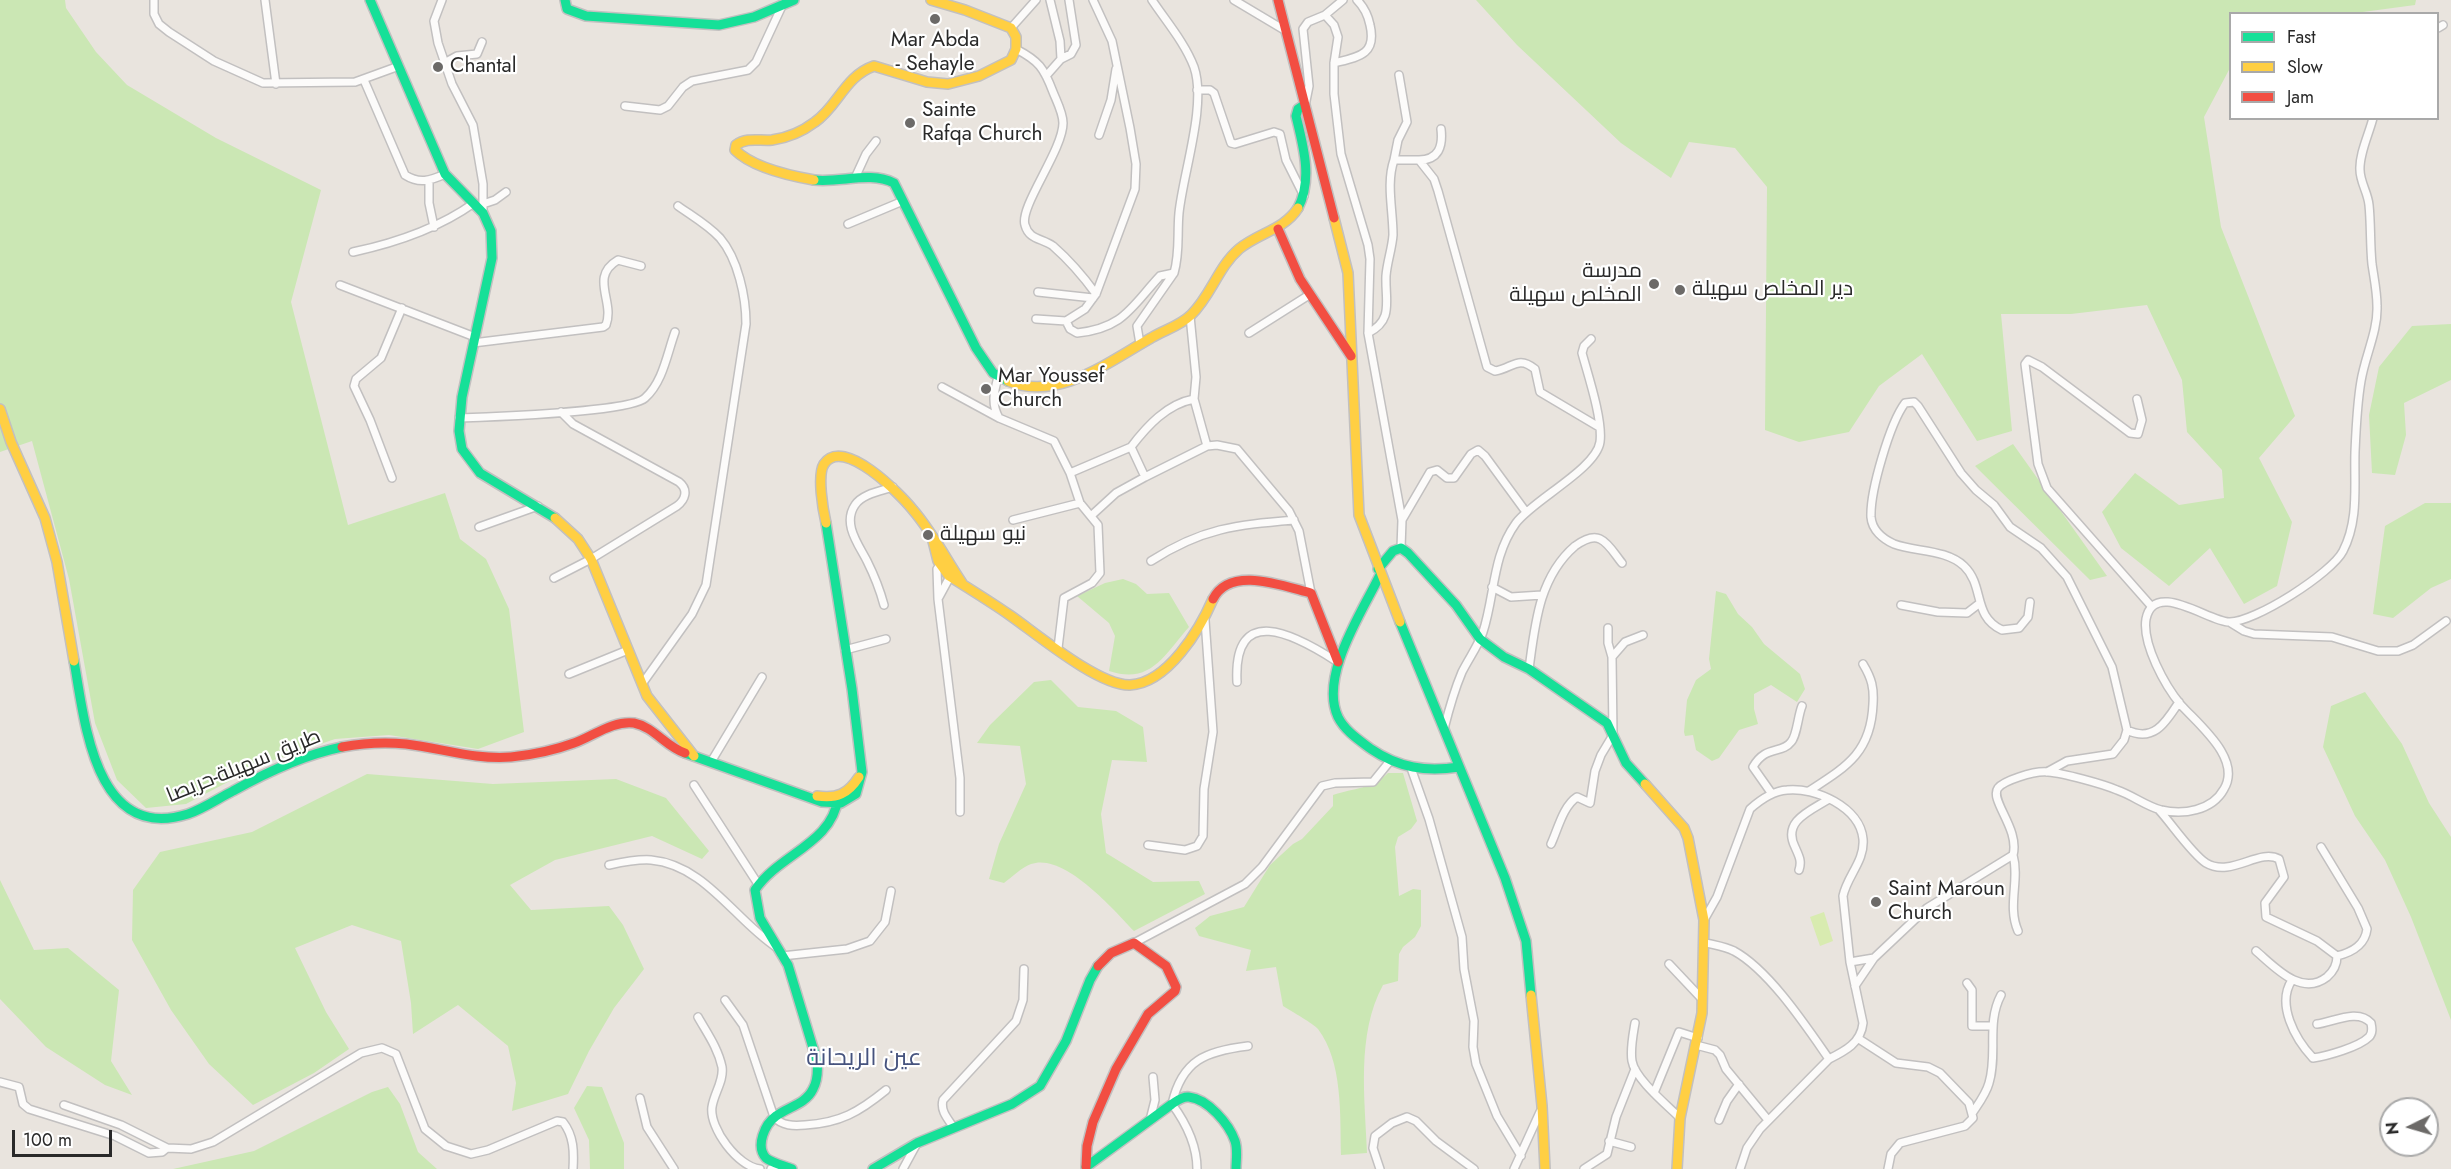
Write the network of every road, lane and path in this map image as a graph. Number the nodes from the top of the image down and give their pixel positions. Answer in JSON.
{"nodes":[{"id":1,"x":154,"y":0,"type":"edge"},
{"id":2,"x":265,"y":0,"type":"edge"},
{"id":3,"x":370,"y":0,"type":"edge"},
{"id":4,"x":442,"y":0,"type":"edge"},
{"id":5,"x":565,"y":0,"type":"edge"},
{"id":6,"x":794,"y":0,"type":"edge"},
{"id":7,"x":931,"y":0,"type":"edge"},
{"id":8,"x":959,"y":0,"type":"edge"},
{"id":9,"x":1036,"y":0,"type":"edge"},
{"id":10,"x":1050,"y":0,"type":"edge"},
{"id":11,"x":1069,"y":0,"type":"edge"},
{"id":12,"x":1093,"y":0,"type":"edge"},
{"id":13,"x":1152,"y":0,"type":"edge"},
{"id":14,"x":1234,"y":0,"type":"edge"},
{"id":15,"x":1278,"y":0,"type":"edge"},
{"id":16,"x":1343,"y":0,"type":"edge"},
{"id":17,"x":1357,"y":0,"type":"edge"},
{"id":18,"x":782,"y":6,"type":"junction"},
{"id":19,"x":965,"y":10,"type":"junction"},
{"id":20,"x":1325,"y":15,"type":"junction"},
{"id":21,"x":1011,"y":28,"type":"junction"},
{"id":22,"x":1286,"y":31,"type":"junction"},
{"id":23,"x":482,"y":42,"type":"dead end"},
{"id":24,"x":1016,"y":49,"type":"junction"},
{"id":25,"x":1061,"y":59,"type":"junction"},
{"id":26,"x":446,"y":62,"type":"junction"},
{"id":27,"x":1117,"y":63,"type":"junction"},
{"id":28,"x":1334,"y":63,"type":"junction"},
{"id":29,"x":399,"y":66,"type":"junction"},
{"id":30,"x":1399,"y":75,"type":"dead end"},
{"id":31,"x":1046,"y":76,"type":"junction"},
{"id":32,"x":364,"y":80,"type":"junction"},
{"id":33,"x":276,"y":84,"type":"junction"},
{"id":34,"x":1197,"y":90,"type":"junction"},
{"id":35,"x":1304,"y":105,"type":"junction"},
{"id":36,"x":626,"y":106,"type":"dead end"},
{"id":37,"x":2372,"y":120,"type":"edge"},
{"id":38,"x":1441,"y":129,"type":"dead end"},
{"id":39,"x":1098,"y":135,"type":"dead end"},
{"id":40,"x":876,"y":141,"type":"dead end"},
{"id":41,"x":1394,"y":160,"type":"junction"},
{"id":42,"x":1419,"y":160,"type":"junction"},
{"id":43,"x":445,"y":174,"type":"junction"},
{"id":44,"x":855,"y":178,"type":"junction"},
{"id":45,"x":429,"y":181,"type":"junction"},
{"id":46,"x":506,"y":192,"type":"dead end"},
{"id":47,"x":1304,"y":196,"type":"junction"},
{"id":48,"x":903,"y":201,"type":"junction"},
{"id":49,"x":480,"y":206,"type":"junction"},
{"id":50,"x":678,"y":206,"type":"dead end"},
{"id":51,"x":848,"y":224,"type":"dead end"},
{"id":52,"x":435,"y":227,"type":"junction"},
{"id":53,"x":1278,"y":229,"type":"junction"},
{"id":54,"x":352,"y":252,"type":"dead end"},
{"id":55,"x":641,"y":266,"type":"dead end"},
{"id":56,"x":1174,"y":273,"type":"junction"},
{"id":57,"x":340,"y":285,"type":"dead end"},
{"id":58,"x":1038,"y":292,"type":"dead end"},
{"id":59,"x":1309,"y":295,"type":"junction"},
{"id":60,"x":1094,"y":296,"type":"junction"},
{"id":61,"x":402,"y":308,"type":"junction"},
{"id":62,"x":1190,"y":316,"type":"junction"},
{"id":63,"x":1036,"y":319,"type":"dead end"},
{"id":64,"x":1066,"y":321,"type":"junction"},
{"id":65,"x":675,"y":332,"type":"dead end"},
{"id":66,"x":1249,"y":333,"type":"dead end"},
{"id":67,"x":1368,"y":333,"type":"junction"},
{"id":68,"x":1591,"y":339,"type":"dead end"},
{"id":69,"x":474,"y":340,"type":"junction"},
{"id":70,"x":1140,"y":344,"type":"junction"},
{"id":71,"x":1352,"y":358,"type":"junction"},
{"id":72,"x":999,"y":377,"type":"junction"},
{"id":73,"x":942,"y":387,"type":"dead end"},
{"id":74,"x":1194,"y":399,"type":"junction"},
{"id":75,"x":2137,"y":399,"type":"dead end"},
{"id":76,"x":0,"y":409,"type":"edge"},
{"id":77,"x":561,"y":412,"type":"junction"},
{"id":78,"x":459,"y":418,"type":"junction"},
{"id":79,"x":999,"y":418,"type":"junction"},
{"id":80,"x":1599,"y":427,"type":"junction"},
{"id":81,"x":1207,"y":446,"type":"junction"},
{"id":82,"x":1131,"y":447,"type":"junction"},
{"id":83,"x":1070,"y":473,"type":"junction"},
{"id":84,"x":1145,"y":477,"type":"junction"},
{"id":85,"x":392,"y":478,"type":"dead end"},
{"id":86,"x":893,"y":487,"type":"junction"},
{"id":87,"x":1080,"y":503,"type":"junction"},
{"id":88,"x":538,"y":506,"type":"junction"},
{"id":89,"x":1526,"y":512,"type":"junction"},
{"id":90,"x":1092,"y":515,"type":"junction"},
{"id":91,"x":1014,"y":520,"type":"dead end"},
{"id":92,"x":1294,"y":520,"type":"junction"},
{"id":93,"x":1402,"y":520,"type":"junction"},
{"id":94,"x":479,"y":527,"type":"dead end"},
{"id":95,"x":1401,"y":548,"type":"junction"},
{"id":96,"x":591,"y":559,"type":"junction"},
{"id":97,"x":1151,"y":561,"type":"dead end"},
{"id":98,"x":942,"y":563,"type":"junction"},
{"id":99,"x":1622,"y":563,"type":"dead end"},
{"id":100,"x":1379,"y":572,"type":"junction"},
{"id":101,"x":951,"y":574,"type":"junction"},
{"id":102,"x":554,"y":578,"type":"dead end"},
{"id":103,"x":1492,"y":587,"type":"junction"},
{"id":104,"x":1311,"y":593,"type":"junction"},
{"id":105,"x":1542,"y":595,"type":"junction"},
{"id":106,"x":938,"y":599,"type":"junction"},
{"id":107,"x":2030,"y":602,"type":"dead end"},
{"id":108,"x":1980,"y":603,"type":"junction"},
{"id":109,"x":884,"y":605,"type":"dead end"},
{"id":110,"x":1900,"y":605,"type":"dead end"},
{"id":111,"x":2152,"y":607,"type":"junction"},
{"id":112,"x":1205,"y":620,"type":"junction"},
{"id":113,"x":2446,"y":621,"type":"dead end"},
{"id":114,"x":2231,"y":623,"type":"junction"},
{"id":115,"x":1608,"y":628,"type":"dead end"},
{"id":116,"x":1643,"y":634,"type":"dead end"},
{"id":117,"x":886,"y":639,"type":"dead end"},
{"id":118,"x":1480,"y":639,"type":"junction"},
{"id":119,"x":1058,"y":648,"type":"junction"},
{"id":120,"x":628,"y":650,"type":"junction"},
{"id":121,"x":845,"y":650,"type":"junction"},
{"id":122,"x":1612,"y":657,"type":"junction"},
{"id":123,"x":1338,"y":662,"type":"junction"},
{"id":124,"x":1863,"y":664,"type":"dead end"},
{"id":125,"x":1529,"y":669,"type":"junction"},
{"id":126,"x":569,"y":674,"type":"dead end"},
{"id":127,"x":762,"y":677,"type":"dead end"},
{"id":128,"x":1237,"y":682,"type":"dead end"},
{"id":129,"x":642,"y":684,"type":"junction"},
{"id":130,"x":2179,"y":702,"type":"junction"},
{"id":131,"x":1802,"y":706,"type":"dead end"},
{"id":132,"x":1444,"y":729,"type":"junction"},
{"id":133,"x":2127,"y":730,"type":"junction"},
{"id":134,"x":1613,"y":735,"type":"junction"},
{"id":135,"x":695,"y":758,"type":"junction"},
{"id":136,"x":1390,"y":761,"type":"junction"},
{"id":137,"x":711,"y":762,"type":"junction"},
{"id":138,"x":1460,"y":767,"type":"junction"},
{"id":139,"x":1411,"y":768,"type":"junction"},
{"id":140,"x":2047,"y":772,"type":"junction"},
{"id":141,"x":694,"y":785,"type":"dead end"},
{"id":142,"x":1809,"y":791,"type":"junction"},
{"id":143,"x":1772,"y":794,"type":"junction"},
{"id":144,"x":1829,"y":799,"type":"junction"},
{"id":145,"x":834,"y":801,"type":"junction"},
{"id":146,"x":2159,"y":810,"type":"junction"},
{"id":147,"x":960,"y":812,"type":"dead end"},
{"id":148,"x":1148,"y":844,"type":"dead end"},
{"id":149,"x":1551,"y":844,"type":"dead end"},
{"id":150,"x":2321,"y":847,"type":"dead end"},
{"id":151,"x":2013,"y":855,"type":"junction"},
{"id":152,"x":609,"y":865,"type":"dead end"},
{"id":153,"x":1799,"y":870,"type":"dead end"},
{"id":154,"x":758,"y":884,"type":"junction"},
{"id":155,"x":891,"y":891,"type":"dead end"},
{"id":156,"x":1704,"y":920,"type":"junction"},
{"id":157,"x":2018,"y":931,"type":"dead end"},
{"id":158,"x":1702,"y":942,"type":"junction"},
{"id":159,"x":1134,"y":943,"type":"junction"},
{"id":160,"x":2256,"y":951,"type":"dead end"},
{"id":161,"x":780,"y":952,"type":"junction"},
{"id":162,"x":2337,"y":956,"type":"junction"},
{"id":163,"x":1874,"y":958,"type":"junction"},
{"id":164,"x":1850,"y":962,"type":"junction"},
{"id":165,"x":1669,"y":964,"type":"dead end"},
{"id":166,"x":1024,"y":969,"type":"dead end"},
{"id":167,"x":2292,"y":980,"type":"junction"},
{"id":168,"x":1967,"y":983,"type":"dead end"},
{"id":169,"x":1855,"y":986,"type":"junction"},
{"id":170,"x":2001,"y":995,"type":"dead end"},
{"id":171,"x":1702,"y":999,"type":"junction"},
{"id":172,"x":725,"y":1000,"type":"dead end"},
{"id":173,"x":698,"y":1017,"type":"dead end"},
{"id":174,"x":1635,"y":1023,"type":"dead end"},
{"id":175,"x":2317,"y":1024,"type":"dead end"},
{"id":176,"x":1993,"y":1026,"type":"junction"},
{"id":177,"x":1859,"y":1039,"type":"junction"},
{"id":178,"x":1697,"y":1042,"type":"junction"},
{"id":179,"x":1248,"y":1046,"type":"dead end"},
{"id":180,"x":1828,"y":1059,"type":"junction"},
{"id":181,"x":1635,"y":1069,"type":"junction"},
{"id":182,"x":1154,"y":1077,"type":"dead end"},
{"id":183,"x":0,"y":1082,"type":"edge"},
{"id":184,"x":1739,"y":1084,"type":"junction"},
{"id":185,"x":886,"y":1090,"type":"dead end"},
{"id":186,"x":1654,"y":1093,"type":"junction"},
{"id":187,"x":640,"y":1098,"type":"dead end"},
{"id":188,"x":1172,"y":1104,"type":"junction"},
{"id":189,"x":64,"y":1105,"type":"dead end"},
{"id":190,"x":1542,"y":1106,"type":"junction"},
{"id":191,"x":1972,"y":1112,"type":"junction"},
{"id":192,"x":779,"y":1115,"type":"junction"},
{"id":193,"x":1680,"y":1118,"type":"junction"},
{"id":194,"x":1150,"y":1120,"type":"junction"},
{"id":195,"x":1719,"y":1120,"type":"dead end"},
{"id":196,"x":1768,"y":1120,"type":"junction"},
{"id":197,"x":954,"y":1128,"type":"junction"},
{"id":198,"x":1610,"y":1141,"type":"junction"},
{"id":199,"x":917,"y":1143,"type":"junction"},
{"id":200,"x":1631,"y":1147,"type":"dead end"},
{"id":201,"x":167,"y":1148,"type":"junction"},
{"id":202,"x":1521,"y":1156,"type":"junction"},
{"id":203,"x":789,"y":1168,"type":"edge"},
{"id":204,"x":1085,"y":1168,"type":"edge"},
{"id":205,"x":573,"y":1169,"type":"edge"},
{"id":206,"x":674,"y":1169,"type":"edge"},
{"id":207,"x":760,"y":1169,"type":"edge"},
{"id":208,"x":771,"y":1169,"type":"edge"},
{"id":209,"x":873,"y":1169,"type":"edge"},
{"id":210,"x":903,"y":1169,"type":"edge"},
{"id":211,"x":1197,"y":1169,"type":"edge"},
{"id":212,"x":1236,"y":1169,"type":"edge"},
{"id":213,"x":1380,"y":1169,"type":"edge"},
{"id":214,"x":1474,"y":1169,"type":"edge"},
{"id":215,"x":1514,"y":1169,"type":"edge"},
{"id":216,"x":1545,"y":1169,"type":"edge"},
{"id":217,"x":1584,"y":1169,"type":"edge"},
{"id":218,"x":1677,"y":1169,"type":"edge"},
{"id":219,"x":1740,"y":1169,"type":"edge"},
{"id":220,"x":1888,"y":1169,"type":"edge"}],
"edges":[{"from":1,"to":33,"type":"street"},
{"from":2,"to":33,"type":"street"},
{"from":3,"to":29,"type":"main road"},
{"from":4,"to":26,"type":"street"},
{"from":5,"to":18,"type":"main road"},
{"from":6,"to":18,"type":"main road"},
{"from":7,"to":19,"type":"main road"},
{"from":8,"to":19,"type":"main road"},
{"from":9,"to":21,"type":"street"},
{"from":10,"to":25,"type":"street"},
{"from":11,"to":25,"type":"street"},
{"from":12,"to":27,"type":"street"},
{"from":13,"to":34,"type":"street"},
{"from":14,"to":22,"type":"street"},
{"from":15,"to":22,"type":"main road"},
{"from":16,"to":20,"type":"street"},
{"from":17,"to":28,"type":"street"},
{"from":18,"to":36,"type":"street"},
{"from":19,"to":21,"type":"main road"},
{"from":20,"to":28,"type":"street"},
{"from":20,"to":35,"type":"street"},
{"from":21,"to":24,"type":"main road"},
{"from":22,"to":35,"type":"main road"},
{"from":23,"to":26,"type":"street"},
{"from":24,"to":31,"type":"street"},
{"from":24,"to":44,"type":"main road"},
{"from":25,"to":31,"type":"street"},
{"from":26,"to":49,"type":"street"},
{"from":27,"to":39,"type":"street"},
{"from":27,"to":60,"type":"street"},
{"from":28,"to":67,"type":"street"},
{"from":29,"to":32,"type":"street"},
{"from":29,"to":43,"type":"main road"},
{"from":30,"to":41,"type":"street"},
{"from":31,"to":60,"type":"street"},
{"from":32,"to":33,"type":"street"},
{"from":32,"to":45,"type":"street"},
{"from":34,"to":47,"type":"street"},
{"from":34,"to":56,"type":"street"},
{"from":35,"to":47,"type":"main road"},
{"from":35,"to":71,"type":"main road"},
{"from":37,"to":114,"type":"street"},
{"from":38,"to":42,"type":"street"},
{"from":40,"to":44,"type":"street"},
{"from":41,"to":42,"type":"street"},
{"from":41,"to":67,"type":"street"},
{"from":42,"to":80,"type":"street"},
{"from":43,"to":45,"type":"street"},
{"from":43,"to":49,"type":"main road"},
{"from":44,"to":48,"type":"main road"},
{"from":45,"to":52,"type":"street"},
{"from":46,"to":49,"type":"street"},
{"from":47,"to":53,"type":"main road"},
{"from":48,"to":51,"type":"street"},
{"from":48,"to":72,"type":"main road"},
{"from":49,"to":52,"type":"street"},
{"from":49,"to":69,"type":"main road"},
{"from":50,"to":129,"type":"street"},
{"from":52,"to":54,"type":"street"},
{"from":53,"to":59,"type":"main road"},
{"from":53,"to":62,"type":"main road"},
{"from":55,"to":69,"type":"street"},
{"from":56,"to":64,"type":"street"},
{"from":56,"to":70,"type":"street"},
{"from":57,"to":61,"type":"street"},
{"from":58,"to":60,"type":"street"},
{"from":59,"to":66,"type":"street"},
{"from":59,"to":71,"type":"main road"},
{"from":60,"to":64,"type":"street"},
{"from":61,"to":69,"type":"street"},
{"from":61,"to":85,"type":"street"},
{"from":62,"to":70,"type":"main road"},
{"from":62,"to":74,"type":"street"},
{"from":63,"to":64,"type":"street"},
{"from":65,"to":77,"type":"street"},
{"from":67,"to":93,"type":"street"},
{"from":68,"to":80,"type":"street"},
{"from":69,"to":78,"type":"main road"},
{"from":70,"to":72,"type":"main road"},
{"from":71,"to":100,"type":"main road"},
{"from":72,"to":79,"type":"street"},
{"from":73,"to":79,"type":"street"},
{"from":74,"to":81,"type":"street"},
{"from":74,"to":82,"type":"street"},
{"from":75,"to":111,"type":"street"},
{"from":76,"to":135,"type":"main road","name":"طريق سهيلة-حريصا"},
{"from":77,"to":78,"type":"street"},
{"from":77,"to":96,"type":"street"},
{"from":78,"to":88,"type":"main road"},
{"from":79,"to":83,"type":"street"},
{"from":80,"to":89,"type":"street"},
{"from":81,"to":84,"type":"street"},
{"from":81,"to":92,"type":"street"},
{"from":82,"to":83,"type":"street"},
{"from":82,"to":84,"type":"street"},
{"from":83,"to":87,"type":"street"},
{"from":84,"to":90,"type":"street"},
{"from":86,"to":98,"type":"main road"},
{"from":86,"to":109,"type":"street"},
{"from":86,"to":121,"type":"main road"},
{"from":87,"to":90,"type":"street"},
{"from":87,"to":91,"type":"street"},
{"from":88,"to":94,"type":"street"},
{"from":88,"to":96,"type":"main road"},
{"from":89,"to":93,"type":"street"},
{"from":89,"to":103,"type":"street"},
{"from":90,"to":119,"type":"street"},
{"from":92,"to":97,"type":"street"},
{"from":92,"to":104,"type":"street"},
{"from":93,"to":95,"type":"street"},
{"from":95,"to":100,"type":"main road"},
{"from":95,"to":118,"type":"main road"},
{"from":96,"to":102,"type":"street"},
{"from":96,"to":120,"type":"main road"},
{"from":98,"to":101,"type":"main road"},
{"from":98,"to":106,"type":"street"},
{"from":99,"to":105,"type":"street"},
{"from":100,"to":123,"type":"main road"},
{"from":100,"to":132,"type":"main road"},
{"from":101,"to":106,"type":"street"},
{"from":101,"to":119,"type":"main road"},
{"from":103,"to":105,"type":"street"},
{"from":103,"to":118,"type":"street"},
{"from":104,"to":112,"type":"main road"},
{"from":104,"to":123,"type":"main road"},
{"from":105,"to":125,"type":"street"},
{"from":106,"to":147,"type":"street"},
{"from":107,"to":108,"type":"street"},
{"from":108,"to":110,"type":"street"},
{"from":108,"to":133,"type":"street"},
{"from":111,"to":114,"type":"street"},
{"from":111,"to":130,"type":"street"},
{"from":112,"to":119,"type":"main road"},
{"from":112,"to":148,"type":"street"},
{"from":113,"to":114,"type":"street"},
{"from":115,"to":122,"type":"street"},
{"from":116,"to":122,"type":"street"},
{"from":117,"to":121,"type":"street"},
{"from":118,"to":125,"type":"main road"},
{"from":118,"to":132,"type":"street"},
{"from":120,"to":126,"type":"street"},
{"from":120,"to":129,"type":"main road"},
{"from":121,"to":145,"type":"main road"},
{"from":122,"to":134,"type":"street"},
{"from":123,"to":128,"type":"street"},
{"from":123,"to":136,"type":"main road"},
{"from":124,"to":142,"type":"street"},
{"from":125,"to":134,"type":"main road"},
{"from":127,"to":137,"type":"street"},
{"from":129,"to":135,"type":"main road"},
{"from":130,"to":133,"type":"street"},
{"from":130,"to":146,"type":"street"},
{"from":131,"to":143,"type":"street"},
{"from":132,"to":138,"type":"main road"},
{"from":133,"to":140,"type":"street"},
{"from":134,"to":149,"type":"street"},
{"from":134,"to":156,"type":"main road"},
{"from":135,"to":137,"type":"main road","name":"طريق سهيلة-حريصا"},
{"from":136,"to":139,"type":"main road"},
{"from":136,"to":159,"type":"street"},
{"from":137,"to":145,"type":"main road","name":"طريق سهيلة-حريصا"},
{"from":138,"to":139,"type":"main road"},
{"from":138,"to":190,"type":"main road"},
{"from":139,"to":202,"type":"street"},
{"from":140,"to":146,"type":"street"},
{"from":140,"to":151,"type":"street"},
{"from":141,"to":154,"type":"street"},
{"from":142,"to":143,"type":"street"},
{"from":142,"to":144,"type":"street"},
{"from":143,"to":156,"type":"street"},
{"from":144,"to":153,"type":"street"},
{"from":144,"to":164,"type":"street"},
{"from":145,"to":154,"type":"main road"},
{"from":146,"to":162,"type":"street"},
{"from":150,"to":162,"type":"street"},
{"from":151,"to":157,"type":"street"},
{"from":151,"to":163,"type":"street"},
{"from":152,"to":161,"type":"street"},
{"from":154,"to":161,"type":"main road"},
{"from":155,"to":161,"type":"street"},
{"from":156,"to":158,"type":"main road"},
{"from":158,"to":171,"type":"main road"},
{"from":158,"to":180,"type":"street"},
{"from":159,"to":197,"type":"main road"},
{"from":159,"to":204,"type":"main road"},
{"from":160,"to":167,"type":"street"},
{"from":161,"to":192,"type":"main road"},
{"from":162,"to":167,"type":"street"},
{"from":163,"to":164,"type":"street"},
{"from":163,"to":169,"type":"street"},
{"from":164,"to":169,"type":"street"},
{"from":165,"to":171,"type":"street"},
{"from":166,"to":197,"type":"street"},
{"from":167,"to":175,"type":"street"},
{"from":168,"to":176,"type":"street"},
{"from":169,"to":177,"type":"street"},
{"from":170,"to":176,"type":"street"},
{"from":171,"to":178,"type":"main road"},
{"from":172,"to":192,"type":"street"},
{"from":173,"to":207,"type":"street"},
{"from":174,"to":181,"type":"street"},
{"from":176,"to":191,"type":"street"},
{"from":177,"to":180,"type":"street"},
{"from":177,"to":191,"type":"street"},
{"from":178,"to":184,"type":"street"},
{"from":178,"to":186,"type":"street"},
{"from":178,"to":193,"type":"main road"},
{"from":179,"to":188,"type":"street"},
{"from":180,"to":196,"type":"street"},
{"from":181,"to":186,"type":"street"},
{"from":181,"to":198,"type":"street"},
{"from":182,"to":194,"type":"street"},
{"from":183,"to":201,"type":"street"},
{"from":184,"to":195,"type":"street"},
{"from":184,"to":196,"type":"street"},
{"from":185,"to":192,"type":"street"},
{"from":186,"to":193,"type":"street"},
{"from":187,"to":206,"type":"street"},
{"from":188,"to":194,"type":"main road"},
{"from":188,"to":211,"type":"street"},
{"from":188,"to":212,"type":"main road"},
{"from":189,"to":201,"type":"street"},
{"from":190,"to":202,"type":"street"},
{"from":190,"to":216,"type":"main road"},
{"from":191,"to":220,"type":"street"},
{"from":192,"to":203,"type":"main road"},
{"from":193,"to":218,"type":"main road"},
{"from":194,"to":204,"type":"main road"},
{"from":196,"to":219,"type":"street"},
{"from":197,"to":199,"type":"main road"},
{"from":198,"to":200,"type":"street"},
{"from":198,"to":217,"type":"street"},
{"from":199,"to":209,"type":"main road"},
{"from":199,"to":210,"type":"street"},
{"from":201,"to":205,"type":"street"},
{"from":202,"to":215,"type":"street"},
{"from":203,"to":208,"type":"street"},
{"from":213,"to":214,"type":"street"}]}
